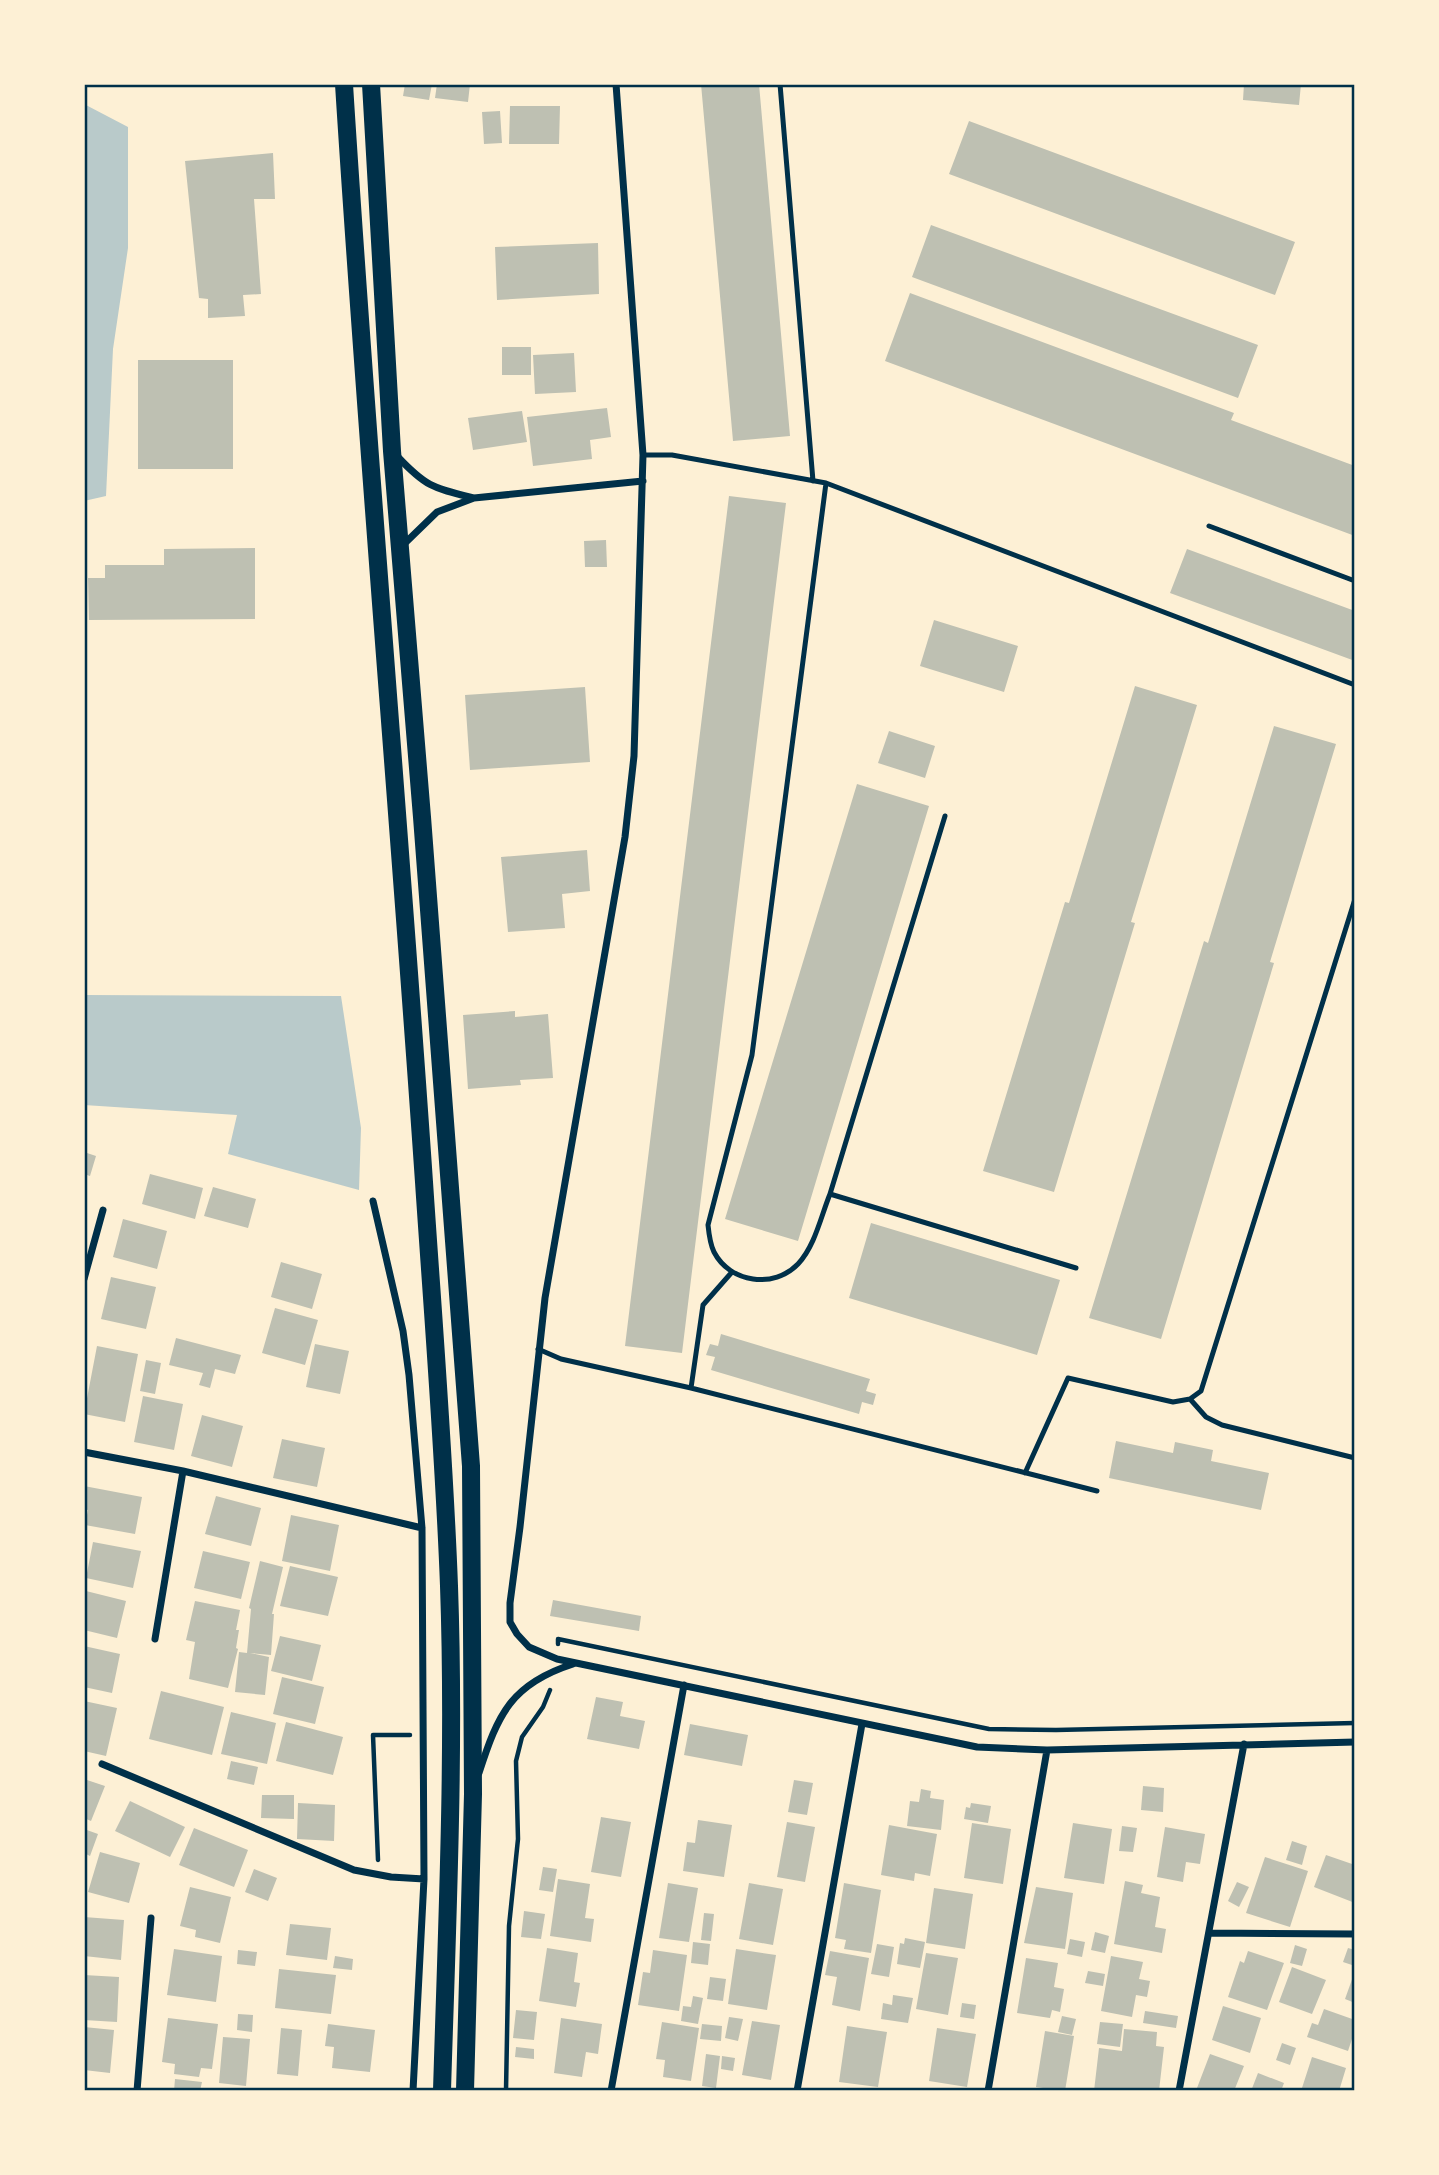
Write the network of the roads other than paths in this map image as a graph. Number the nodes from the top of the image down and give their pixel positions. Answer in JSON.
{"nodes":[{"id":1,"x":344,"y":84,"type":"edge"},
{"id":2,"x":371,"y":84,"type":"edge"},
{"id":3,"x":616,"y":84,"type":"edge"},
{"id":4,"x":780,"y":84,"type":"edge"},
{"id":5,"x":392,"y":451,"type":"junction"},
{"id":6,"x":643,"y":455,"type":"junction"},
{"id":7,"x":643,"y":481,"type":"junction"},
{"id":8,"x":813,"y":481,"type":"junction"},
{"id":9,"x":826,"y":483,"type":"junction"},
{"id":10,"x":474,"y":498,"type":"junction"},
{"id":11,"x":1209,"y":526,"type":"dead end"},
{"id":12,"x":401,"y":547,"type":"junction"},
{"id":13,"x":1355,"y":581,"type":"edge"},
{"id":14,"x":1355,"y":685,"type":"edge"},
{"id":15,"x":945,"y":816,"type":"dead end"},
{"id":16,"x":1355,"y":899,"type":"edge"},
{"id":17,"x":830,"y":1194,"type":"junction"},
{"id":18,"x":373,"y":1201,"type":"dead end"},
{"id":19,"x":103,"y":1210,"type":"dead end"},
{"id":20,"x":1076,"y":1268,"type":"dead end"},
{"id":21,"x":732,"y":1272,"type":"junction"},
{"id":22,"x":84,"y":1279,"type":"edge"},
{"id":23,"x":538,"y":1349,"type":"junction"},
{"id":24,"x":691,"y":1388,"type":"junction"},
{"id":25,"x":1190,"y":1399,"type":"junction"},
{"id":26,"x":84,"y":1452,"type":"edge"},
{"id":27,"x":1355,"y":1458,"type":"edge"},
{"id":28,"x":184,"y":1471,"type":"junction"},
{"id":29,"x":1025,"y":1473,"type":"junction"},
{"id":30,"x":1097,"y":1491,"type":"dead end"},
{"id":31,"x":422,"y":1528,"type":"junction"},
{"id":32,"x":155,"y":1640,"type":"dead end"},
{"id":33,"x":577,"y":1663,"type":"junction"},
{"id":34,"x":684,"y":1685,"type":"junction"},
{"id":35,"x":862,"y":1724,"type":"junction"},
{"id":36,"x":1355,"y":1742,"type":"edge"},
{"id":37,"x":1244,"y":1744,"type":"junction"},
{"id":38,"x":1047,"y":1750,"type":"junction"},
{"id":39,"x":102,"y":1764,"type":"dead end"},
{"id":40,"x":473,"y":1794,"type":"junction"},
{"id":41,"x":424,"y":1879,"type":"junction"},
{"id":42,"x":151,"y":1918,"type":"dead end"},
{"id":43,"x":1210,"y":1933,"type":"junction"},
{"id":44,"x":1355,"y":1934,"type":"edge"},
{"id":45,"x":137,"y":2091,"type":"edge"},
{"id":46,"x":413,"y":2091,"type":"edge"},
{"id":47,"x":442,"y":2091,"type":"edge"},
{"id":48,"x":465,"y":2091,"type":"edge"},
{"id":49,"x":611,"y":2091,"type":"edge"},
{"id":50,"x":797,"y":2091,"type":"edge"},
{"id":51,"x":988,"y":2091,"type":"edge"},
{"id":52,"x":1179,"y":2091,"type":"edge"}],
"edges":[{"from":1,"to":47,"type":"main road"},
{"from":2,"to":5,"type":"main road"},
{"from":3,"to":6,"type":"street"},
{"from":4,"to":8,"type":"lane"},
{"from":5,"to":10,"type":"street"},
{"from":5,"to":12,"type":"main road"},
{"from":6,"to":7,"type":"street"},
{"from":6,"to":8,"type":"lane"},
{"from":7,"to":10,"type":"street"},
{"from":7,"to":23,"type":"street"},
{"from":8,"to":9,"type":"lane"},
{"from":9,"to":14,"type":"lane"},
{"from":9,"to":21,"type":"lane"},
{"from":10,"to":12,"type":"street"},
{"from":11,"to":13,"type":"lane"},
{"from":12,"to":40,"type":"main road"},
{"from":15,"to":17,"type":"lane"},
{"from":16,"to":25,"type":"lane"},
{"from":17,"to":20,"type":"lane"},
{"from":17,"to":21,"type":"lane"},
{"from":18,"to":31,"type":"street"},
{"from":19,"to":22,"type":"street"},
{"from":21,"to":24,"type":"lane"},
{"from":23,"to":24,"type":"lane"},
{"from":23,"to":33,"type":"street"},
{"from":24,"to":29,"type":"lane"},
{"from":25,"to":27,"type":"lane"},
{"from":25,"to":29,"type":"lane"},
{"from":26,"to":28,"type":"street"},
{"from":28,"to":31,"type":"street"},
{"from":28,"to":32,"type":"street"},
{"from":29,"to":30,"type":"lane"},
{"from":31,"to":41,"type":"street"},
{"from":33,"to":34,"type":"street"},
{"from":33,"to":40,"type":"street"},
{"from":34,"to":35,"type":"street"},
{"from":34,"to":49,"type":"street"},
{"from":35,"to":38,"type":"street"},
{"from":35,"to":50,"type":"street"},
{"from":36,"to":37,"type":"street"},
{"from":37,"to":38,"type":"street"},
{"from":37,"to":43,"type":"street"},
{"from":38,"to":51,"type":"street"},
{"from":39,"to":41,"type":"street"},
{"from":40,"to":48,"type":"main road"},
{"from":41,"to":46,"type":"street"},
{"from":42,"to":45,"type":"street"},
{"from":43,"to":44,"type":"street"},
{"from":43,"to":52,"type":"street"}]}
